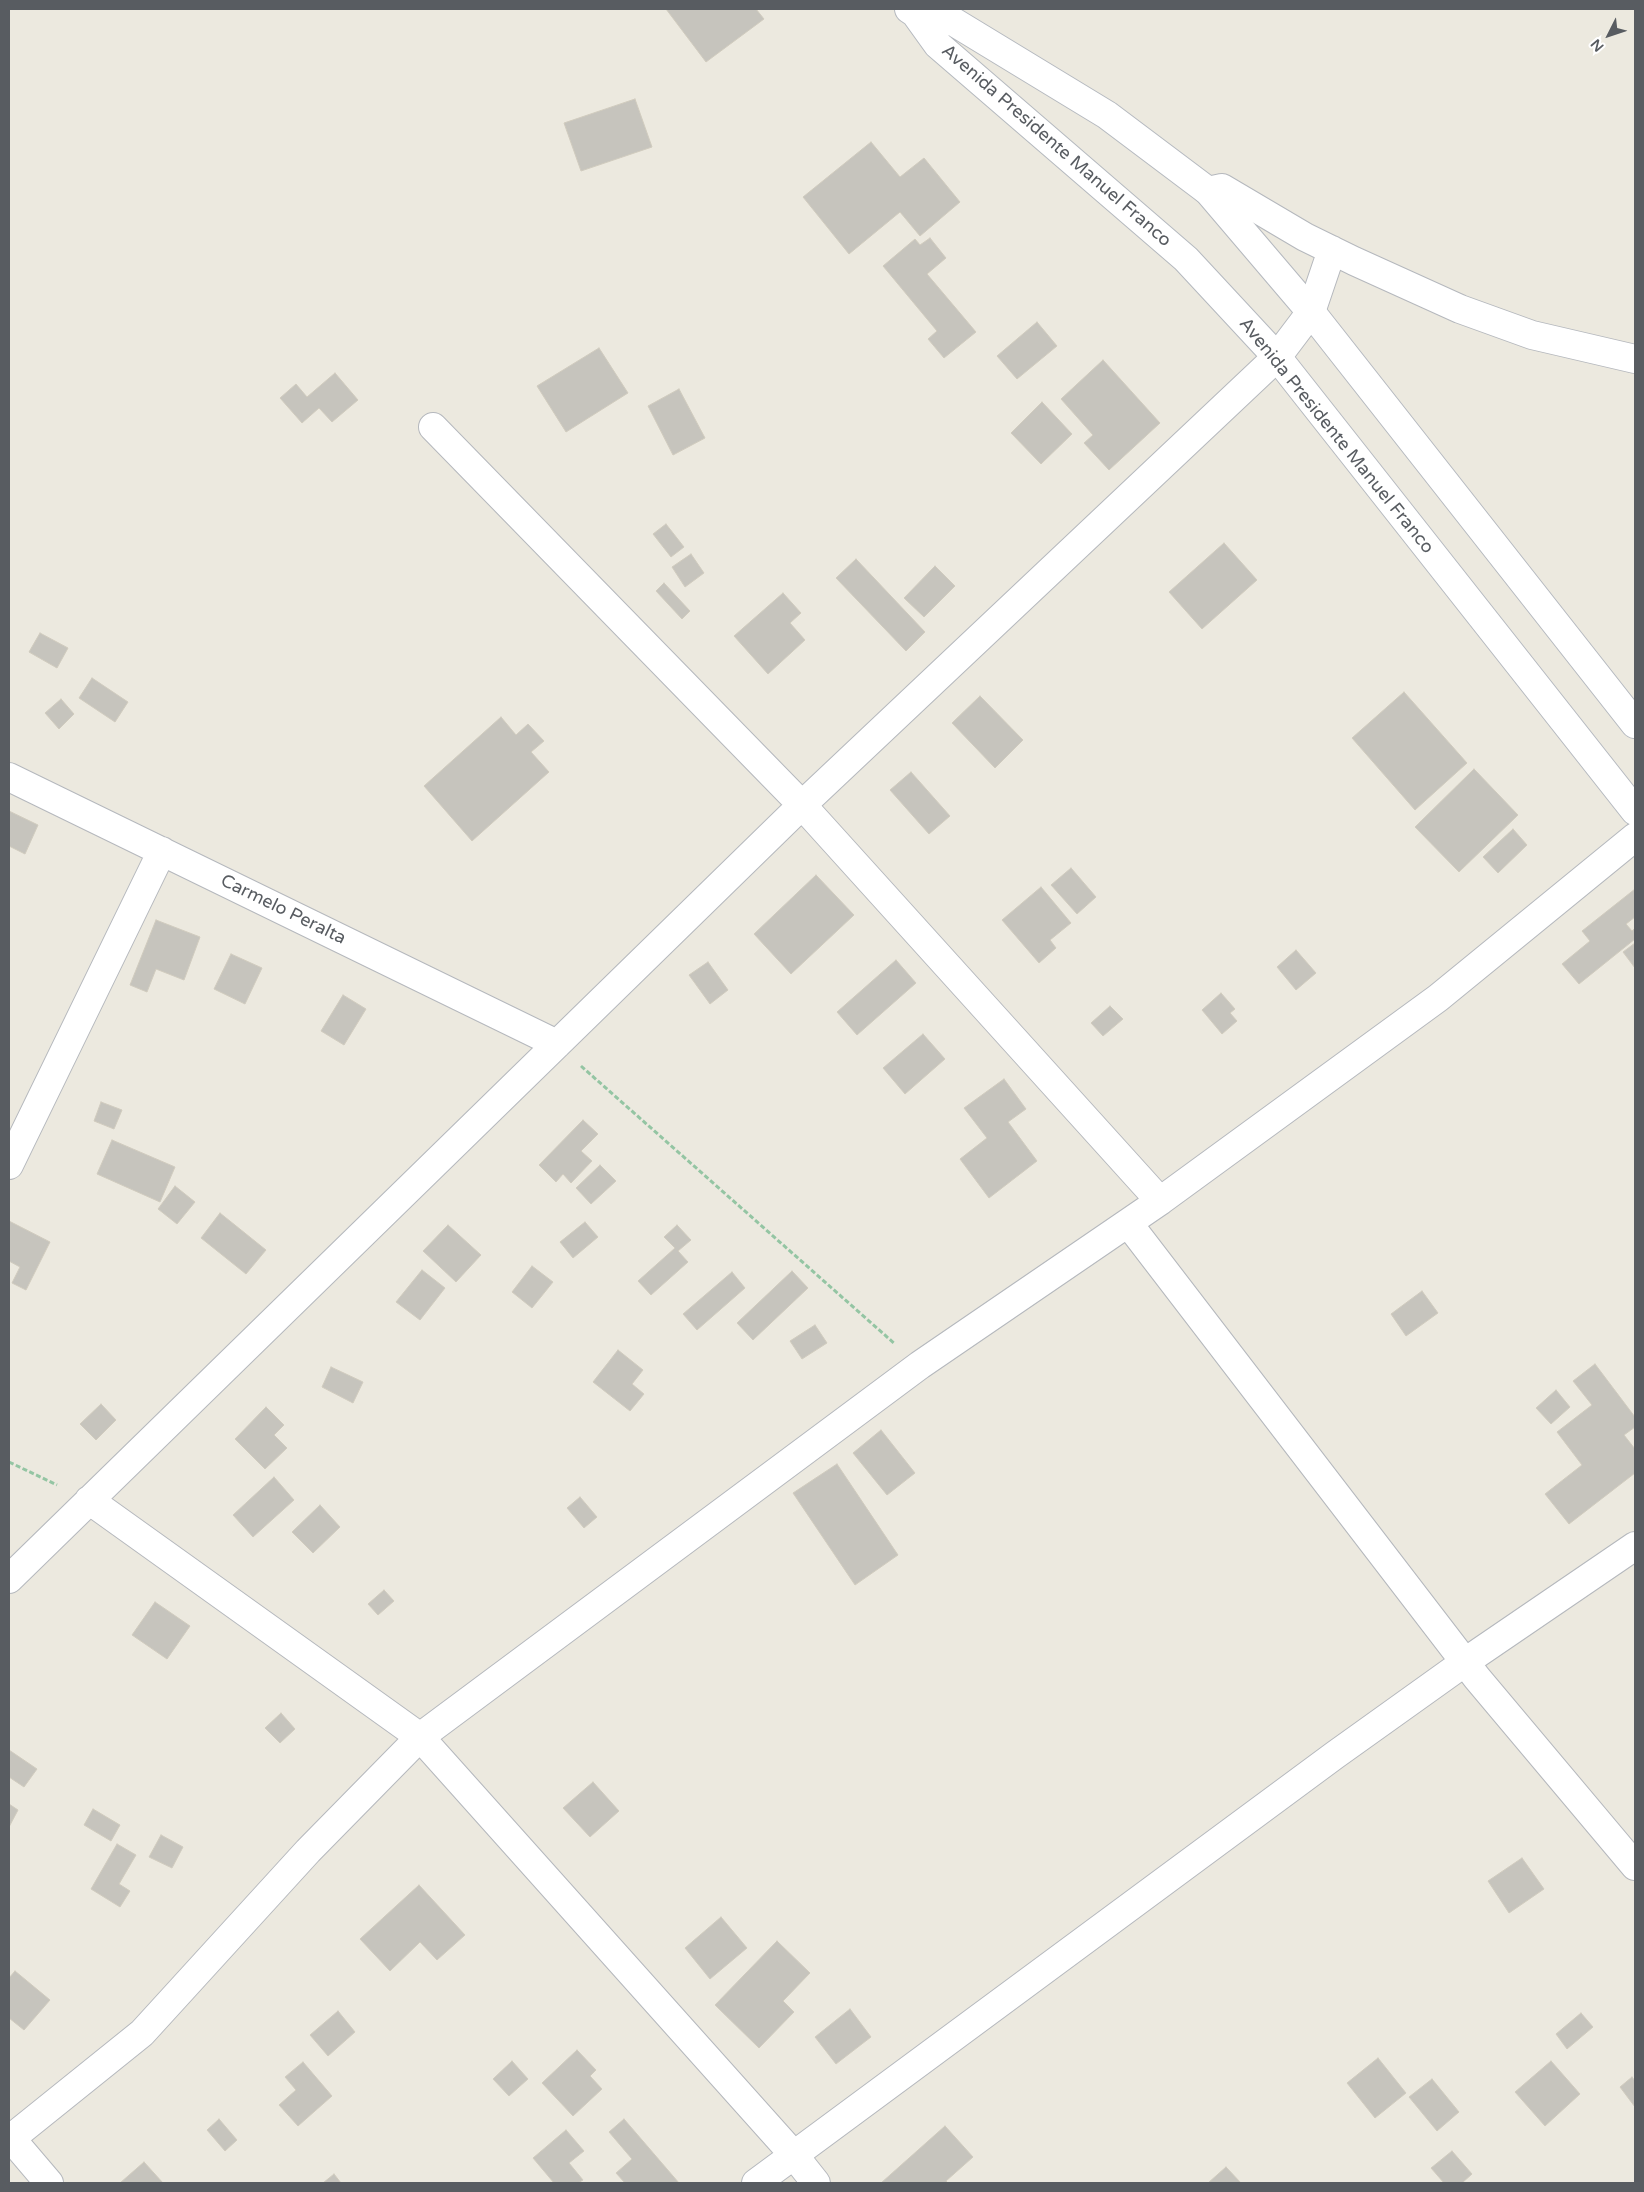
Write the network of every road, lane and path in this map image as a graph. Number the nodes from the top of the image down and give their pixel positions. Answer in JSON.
{"nodes":[{"id":1,"x":911,"y":11,"type":"edge"},
{"id":2,"x":1208,"y":191,"type":"junction"},
{"id":3,"x":1332,"y":250,"type":"junction"},
{"id":4,"x":1311,"y":312,"type":"junction"},
{"id":5,"x":1276,"y":356,"type":"junction"},
{"id":6,"x":1635,"y":359,"type":"edge"},
{"id":7,"x":433,"y":427,"type":"dead end"},
{"id":8,"x":1635,"y":724,"type":"edge"},
{"id":9,"x":9,"y":777,"type":"edge"},
{"id":10,"x":802,"y":805,"type":"junction"},
{"id":11,"x":1635,"y":811,"type":"edge"},
{"id":12,"x":1635,"y":837,"type":"edge"},
{"id":13,"x":162,"y":852,"type":"junction"},
{"id":14,"x":557,"y":1044,"type":"junction"},
{"id":15,"x":9,"y":1165,"type":"edge"},
{"id":16,"x":1160,"y":1201,"type":"junction"},
{"id":17,"x":1128,"y":1222,"type":"junction"},
{"id":18,"x":920,"y":1366,"type":"junction"},
{"id":19,"x":9,"y":1462,"type":"edge"},
{"id":20,"x":89,"y":1500,"type":"junction"},
{"id":21,"x":1635,"y":1546,"type":"edge"},
{"id":22,"x":9,"y":1579,"type":"edge"},
{"id":23,"x":1465,"y":1662,"type":"junction"},
{"id":24,"x":420,"y":1737,"type":"junction"},
{"id":25,"x":1635,"y":1866,"type":"edge"},
{"id":26,"x":10,"y":2138,"type":"edge"},
{"id":27,"x":793,"y":2154,"type":"junction"},
{"id":28,"x":49,"y":2183,"type":"edge"},
{"id":29,"x":756,"y":2183,"type":"edge"},
{"id":30,"x":816,"y":2183,"type":"edge"}],
"edges":[{"from":1,"to":2,"type":"street","name":"Avenida Presidente Manuel Franco"},
{"from":1,"to":5,"type":"street","name":"Avenida Presidente Manuel Franco"},
{"from":2,"to":3,"type":"street"},
{"from":2,"to":4,"type":"street","name":"Avenida Presidente Manuel Franco"},
{"from":3,"to":4,"type":"street"},
{"from":3,"to":6,"type":"street"},
{"from":4,"to":5,"type":"street"},
{"from":4,"to":8,"type":"street","name":"Avenida Presidente Manuel Franco"},
{"from":5,"to":10,"type":"street"},
{"from":5,"to":11,"type":"street","name":"Avenida Presidente Manuel Franco"},
{"from":7,"to":10,"type":"street"},
{"from":9,"to":13,"type":"street","name":"Carmelo Peralta"},
{"from":10,"to":14,"type":"street"},
{"from":10,"to":16,"type":"street"},
{"from":12,"to":16,"type":"street"},
{"from":13,"to":14,"type":"street","name":"Carmelo Peralta"},
{"from":13,"to":15,"type":"street"},
{"from":14,"to":18,"type":"path"},
{"from":14,"to":20,"type":"street"},
{"from":16,"to":17,"type":"street"},
{"from":17,"to":18,"type":"street"},
{"from":17,"to":23,"type":"street"},
{"from":18,"to":24,"type":"street"},
{"from":19,"to":20,"type":"path"},
{"from":20,"to":22,"type":"street"},
{"from":20,"to":24,"type":"street"},
{"from":21,"to":23,"type":"street"},
{"from":23,"to":25,"type":"street"},
{"from":23,"to":27,"type":"street"},
{"from":24,"to":26,"type":"street"},
{"from":24,"to":27,"type":"street"},
{"from":26,"to":28,"type":"street"},
{"from":27,"to":29,"type":"street"},
{"from":27,"to":30,"type":"street"}]}
